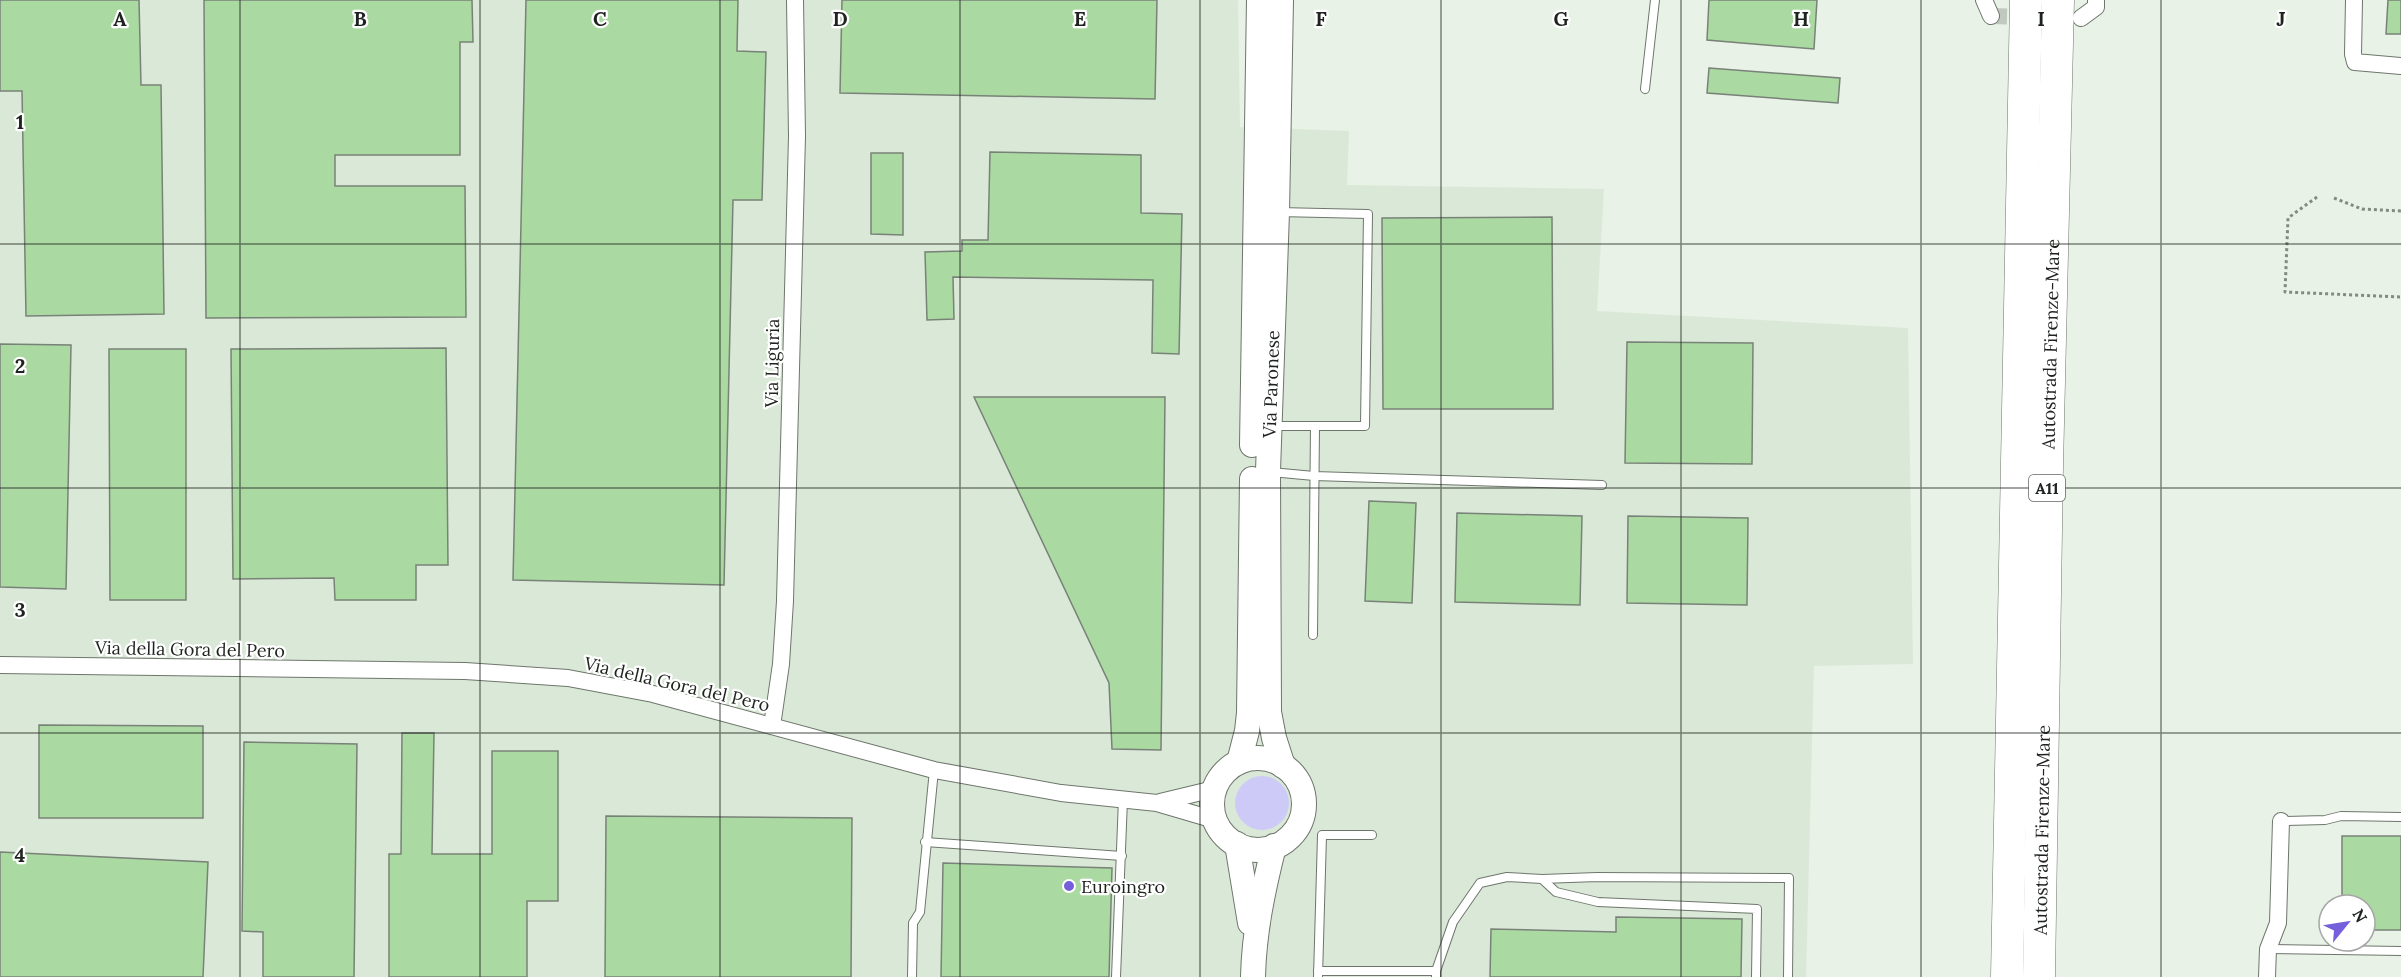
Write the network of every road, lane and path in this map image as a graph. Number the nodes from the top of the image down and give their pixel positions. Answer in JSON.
{"nodes":[{"id":1,"x":795,"y":0,"type":"edge"},
{"id":2,"x":1259,"y":0,"type":"edge"},
{"id":3,"x":1281,"y":0,"type":"edge"},
{"id":4,"x":1655,"y":0,"type":"edge"},
{"id":5,"x":1984,"y":0,"type":"edge"},
{"id":6,"x":2026,"y":0,"type":"edge"},
{"id":7,"x":2096,"y":0,"type":"edge"},
{"id":8,"x":2354,"y":0,"type":"edge"},
{"id":9,"x":2070,"y":9,"type":"edge"},
{"id":10,"x":1991,"y":16,"type":"dead end"},
{"id":11,"x":2401,"y":66,"type":"edge"},
{"id":12,"x":1645,"y":88,"type":"dead end"},
{"id":13,"x":2317,"y":197,"type":"dead end"},
{"id":14,"x":2334,"y":198,"type":"dead end"},
{"id":15,"x":2401,"y":211,"type":"edge"},
{"id":16,"x":1277,"y":212,"type":"junction"},
{"id":17,"x":2401,"y":297,"type":"edge"},
{"id":18,"x":1269,"y":426,"type":"junction"},
{"id":19,"x":1315,"y":426,"type":"junction"},
{"id":20,"x":1268,"y":471,"type":"junction"},
{"id":21,"x":1314,"y":476,"type":"junction"},
{"id":22,"x":1602,"y":485,"type":"dead end"},
{"id":23,"x":1313,"y":635,"type":"dead end"},
{"id":24,"x":0,"y":665,"type":"edge"},
{"id":25,"x":772,"y":726,"type":"junction"},
{"id":26,"x":1239,"y":762,"type":"junction"},
{"id":27,"x":1284,"y":766,"type":"junction"},
{"id":28,"x":934,"y":770,"type":"junction"},
{"id":29,"x":1214,"y":789,"type":"junction"},
{"id":30,"x":1123,"y":799,"type":"junction"},
{"id":31,"x":1157,"y":803,"type":"junction"},
{"id":32,"x":2401,"y":817,"type":"edge"},
{"id":33,"x":1215,"y":819,"type":"junction"},
{"id":34,"x":2281,"y":821,"type":"joint"},
{"id":35,"x":1372,"y":835,"type":"dead end"},
{"id":36,"x":926,"y":842,"type":"junction"},
{"id":37,"x":1237,"y":844,"type":"junction"},
{"id":38,"x":1274,"y":846,"type":"junction"},
{"id":39,"x":1122,"y":856,"type":"junction"},
{"id":40,"x":1542,"y":879,"type":"junction"},
{"id":41,"x":2268,"y":949,"type":"junction"},
{"id":42,"x":2401,"y":951,"type":"edge"},
{"id":43,"x":1255,"y":965,"type":"edge"},
{"id":44,"x":1318,"y":974,"type":"edge"},
{"id":45,"x":1436,"y":974,"type":"edge"},
{"id":46,"x":912,"y":977,"type":"edge"},
{"id":47,"x":1116,"y":977,"type":"edge"},
{"id":48,"x":1756,"y":977,"type":"edge"},
{"id":49,"x":1788,"y":977,"type":"edge"},
{"id":50,"x":2007,"y":977,"type":"edge"},
{"id":51,"x":2039,"y":977,"type":"edge"},
{"id":52,"x":2267,"y":977,"type":"edge"}],
"edges":[{"from":1,"to":25,"type":"street","name":"Via Liguria"},
{"from":2,"to":26,"type":"main road","name":"Via Paronese"},
{"from":3,"to":16,"type":"main road","name":"Via Paronese"},
{"from":4,"to":12,"type":"lane"},
{"from":5,"to":10,"type":"street"},
{"from":6,"to":50,"type":"highway","name":"Autostrada Firenze-Mare","number":"A11"},
{"from":7,"to":9,"type":"street"},
{"from":8,"to":11,"type":"street"},
{"from":9,"to":51,"type":"highway","name":"Autostrada Firenze-Mare","number":"A11"},
{"from":13,"to":17,"type":"path"},
{"from":14,"to":15,"type":"path"},
{"from":16,"to":18,"type":"main road","name":"Via Paronese"},
{"from":16,"to":19,"type":"lane"},
{"from":18,"to":19,"type":"lane"},
{"from":18,"to":20,"type":"main road","name":"Via Paronese"},
{"from":19,"to":21,"type":"lane"},
{"from":20,"to":21,"type":"lane"},
{"from":20,"to":27,"type":"main road","name":"Via Paronese"},
{"from":21,"to":22,"type":"lane"},
{"from":21,"to":23,"type":"lane"},
{"from":24,"to":25,"type":"street","name":"Via della Gora del Pero"},
{"from":25,"to":28,"type":"street","name":"Via della Gora del Pero"},
{"from":26,"to":27,"type":"main road"},
{"from":26,"to":29,"type":"main road"},
{"from":27,"to":38,"type":"main road","name":"Via Paronese"},
{"from":28,"to":30,"type":"street","name":"Via della Gora del Pero"},
{"from":28,"to":36,"type":"lane"},
{"from":29,"to":31,"type":"street","name":"Via della Gora del Pero"},
{"from":29,"to":33,"type":"main road"},
{"from":30,"to":31,"type":"street","name":"Via della Gora del Pero"},
{"from":30,"to":39,"type":"lane"},
{"from":31,"to":33,"type":"street","name":"Via della Gora del Pero"},
{"from":32,"to":34,"type":"lane"},
{"from":33,"to":37,"type":"main road"},
{"from":34,"to":41,"type":"street"},
{"from":35,"to":44,"type":"lane"},
{"from":36,"to":39,"type":"lane"},
{"from":36,"to":46,"type":"lane"},
{"from":37,"to":38,"type":"main road"},
{"from":37,"to":43,"type":"main road"},
{"from":38,"to":43,"type":"main road"},
{"from":39,"to":47,"type":"lane"},
{"from":40,"to":45,"type":"lane"},
{"from":40,"to":48,"type":"lane"},
{"from":40,"to":49,"type":"lane"},
{"from":41,"to":42,"type":"lane"},
{"from":41,"to":52,"type":"street"},
{"from":44,"to":45,"type":"lane"}]}
